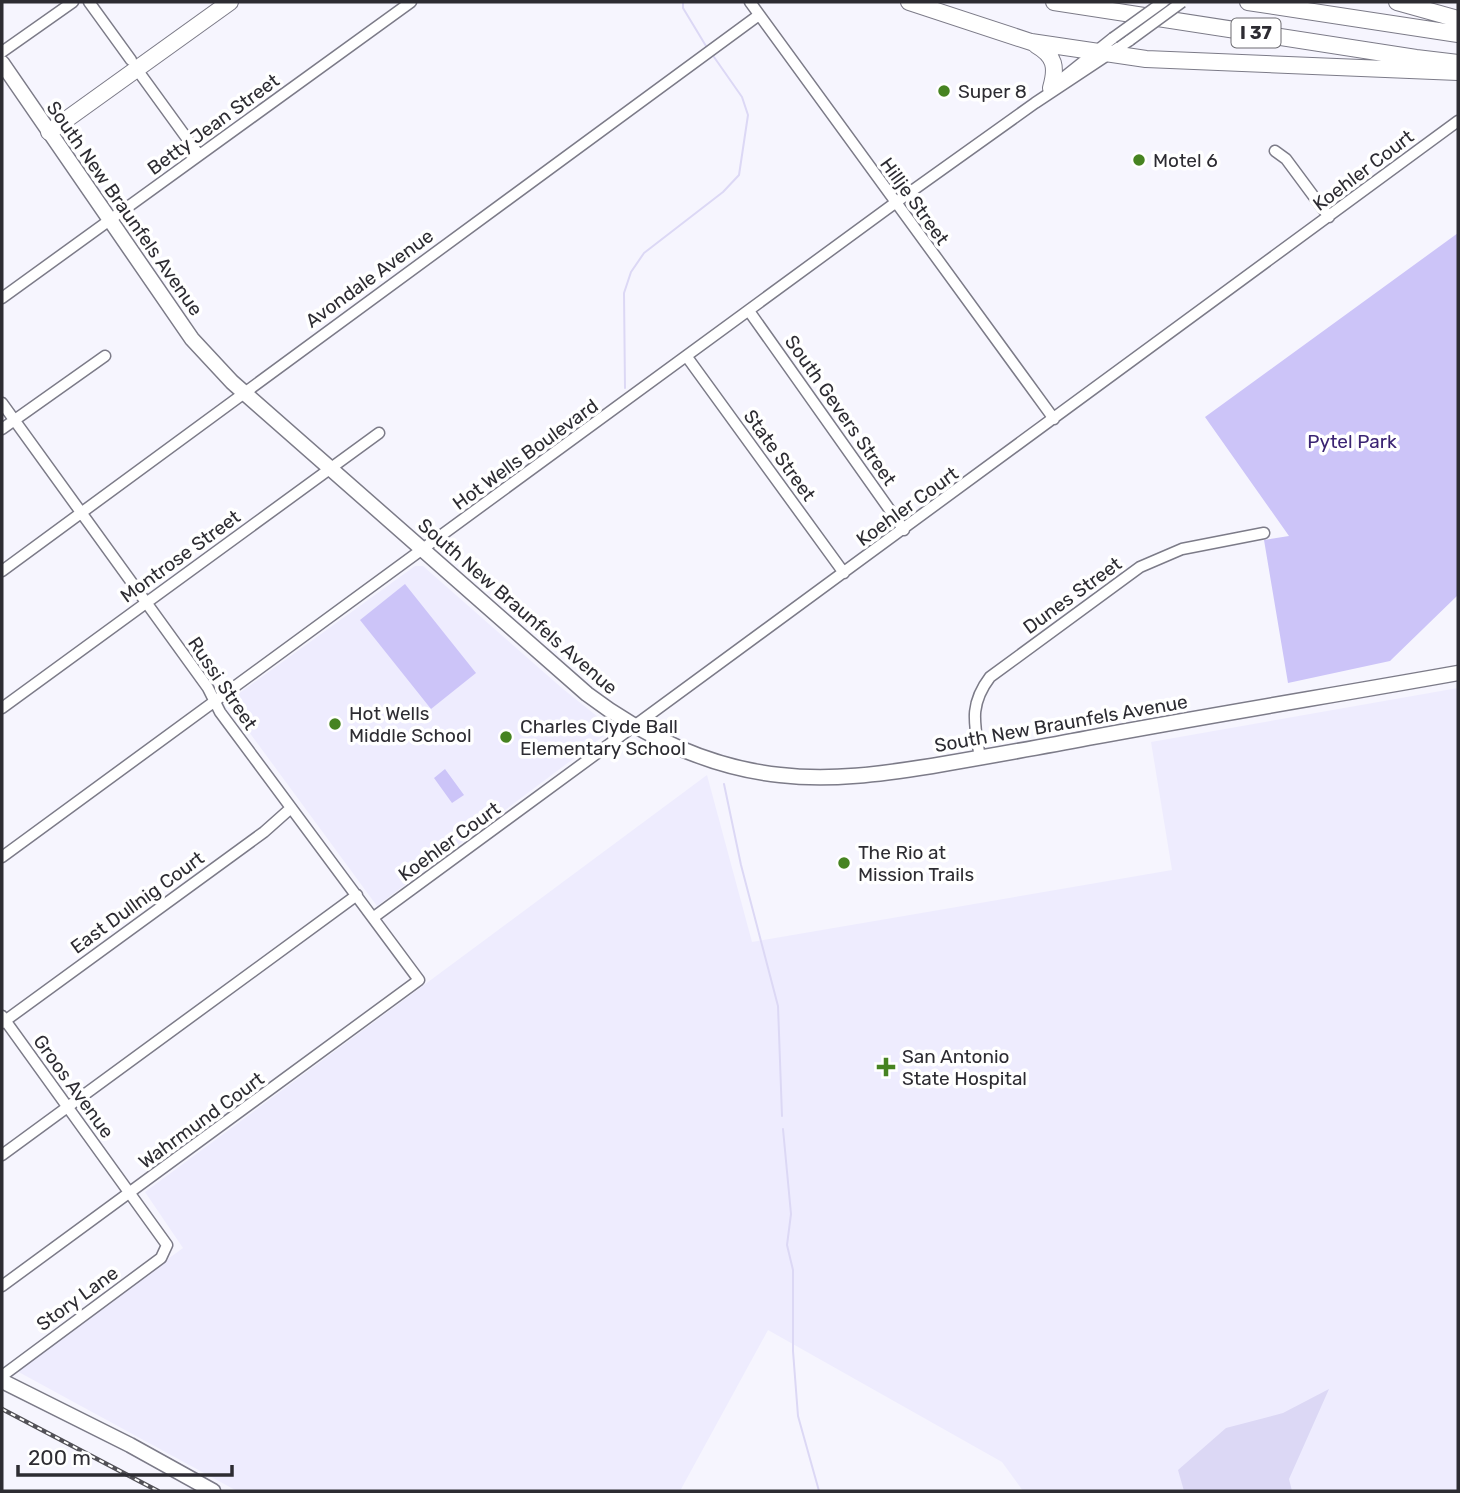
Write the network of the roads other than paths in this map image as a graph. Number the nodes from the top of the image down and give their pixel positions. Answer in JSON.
{"nodes":[{"id":1,"x":73,"y":2,"type":"edge"},
{"id":2,"x":89,"y":2,"type":"edge"},
{"id":3,"x":230,"y":2,"type":"edge"},
{"id":4,"x":411,"y":2,"type":"edge"},
{"id":5,"x":750,"y":2,"type":"edge"},
{"id":6,"x":909,"y":2,"type":"edge"},
{"id":7,"x":1054,"y":2,"type":"edge"},
{"id":8,"x":1163,"y":2,"type":"edge"},
{"id":9,"x":1182,"y":2,"type":"edge"},
{"id":10,"x":1248,"y":2,"type":"edge"},
{"id":11,"x":1396,"y":2,"type":"edge"},
{"id":12,"x":759,"y":15,"type":"junction"},
{"id":13,"x":1458,"y":19,"type":"edge"},
{"id":14,"x":1458,"y":34,"type":"edge"},
{"id":15,"x":1031,"y":42,"type":"junction"},
{"id":16,"x":2,"y":52,"type":"edge"},
{"id":17,"x":1101,"y":54,"type":"junction"},
{"id":18,"x":131,"y":60,"type":"dead end"},
{"id":19,"x":1458,"y":62,"type":"edge"},
{"id":20,"x":2,"y":63,"type":"edge"},
{"id":21,"x":1458,"y":72,"type":"edge"},
{"id":22,"x":141,"y":75,"type":"dead end"},
{"id":23,"x":1051,"y":88,"type":"junction"},
{"id":24,"x":1035,"y":103,"type":"junction"},
{"id":25,"x":1458,"y":121,"type":"edge"},
{"id":26,"x":49,"y":132,"type":"junction"},
{"id":27,"x":1275,"y":151,"type":"dead end"},
{"id":28,"x":199,"y":155,"type":"junction"},
{"id":29,"x":895,"y":203,"type":"junction"},
{"id":30,"x":1329,"y":217,"type":"junction"},
{"id":31,"x":109,"y":220,"type":"junction"},
{"id":32,"x":2,"y":298,"type":"edge"},
{"id":33,"x":749,"y":311,"type":"junction"},
{"id":34,"x":105,"y":356,"type":"dead end"},
{"id":35,"x":687,"y":358,"type":"junction"},
{"id":36,"x":243,"y":392,"type":"junction"},
{"id":37,"x":2,"y":403,"type":"edge"},
{"id":38,"x":1054,"y":419,"type":"junction"},
{"id":39,"x":14,"y":421,"type":"junction"},
{"id":40,"x":2,"y":429,"type":"edge"},
{"id":41,"x":379,"y":433,"type":"dead end"},
{"id":42,"x":330,"y":468,"type":"junction"},
{"id":43,"x":81,"y":512,"type":"junction"},
{"id":44,"x":904,"y":530,"type":"junction"},
{"id":45,"x":1264,"y":533,"type":"dead end"},
{"id":46,"x":422,"y":550,"type":"junction"},
{"id":47,"x":2,"y":570,"type":"edge"},
{"id":48,"x":844,"y":573,"type":"junction"},
{"id":49,"x":146,"y":603,"type":"junction"},
{"id":50,"x":1458,"y":673,"type":"edge"},
{"id":51,"x":214,"y":701,"type":"junction"},
{"id":52,"x":2,"y":708,"type":"edge"},
{"id":53,"x":636,"y":726,"type":"junction"},
{"id":54,"x":980,"y":758,"type":"junction"},
{"id":55,"x":291,"y":808,"type":"junction"},
{"id":56,"x":2,"y":857,"type":"edge"},
{"id":57,"x":357,"y":895,"type":"junction"},
{"id":58,"x":374,"y":917,"type":"junction"},
{"id":59,"x":419,"y":980,"type":"joint"},
{"id":60,"x":3,"y":1019,"type":"edge"},
{"id":61,"x":68,"y":1107,"type":"junction"},
{"id":62,"x":2,"y":1155,"type":"edge"},
{"id":63,"x":130,"y":1193,"type":"junction"},
{"id":64,"x":167,"y":1245,"type":"joint"},
{"id":65,"x":2,"y":1286,"type":"edge"},
{"id":66,"x":2,"y":1379,"type":"edge"},
{"id":67,"x":214,"y":1491,"type":"edge"}],
"edges":[{"from":1,"to":16,"type":"street"},
{"from":2,"to":18,"type":"street"},
{"from":3,"to":26,"type":"highway"},
{"from":4,"to":28,"type":"street","name":"Betty Jean Street"},
{"from":5,"to":12,"type":"street","name":"Hillje Street"},
{"from":6,"to":15,"type":"highway"},
{"from":7,"to":19,"type":"highway","number":"I 37"},
{"from":8,"to":17,"type":"street","name":"Hot Wells Boulevard","bridge":true},
{"from":9,"to":17,"type":"street","name":"Hot Wells Boulevard","bridge":true},
{"from":10,"to":14,"type":"highway","number":"I 37"},
{"from":11,"to":13,"type":"highway"},
{"from":12,"to":29,"type":"street","name":"Hillje Street"},
{"from":12,"to":36,"type":"street","name":"Avondale Avenue"},
{"from":15,"to":17,"type":"highway"},
{"from":15,"to":23,"type":"highway"},
{"from":17,"to":21,"type":"highway"},
{"from":17,"to":23,"type":"street","name":"Hot Wells Boulevard"},
{"from":17,"to":24,"type":"street","name":"Hot Wells Boulevard"},
{"from":20,"to":26,"type":"main road","name":"South New Braunfels Avenue"},
{"from":22,"to":28,"type":"street"},
{"from":23,"to":24,"type":"street","name":"Hot Wells Boulevard"},
{"from":24,"to":29,"type":"street","name":"Hot Wells Boulevard"},
{"from":25,"to":30,"type":"street","name":"Koehler Court"},
{"from":26,"to":31,"type":"main road","name":"South New Braunfels Avenue"},
{"from":27,"to":30,"type":"street"},
{"from":28,"to":31,"type":"street","name":"Betty Jean Street"},
{"from":29,"to":33,"type":"street","name":"Hot Wells Boulevard"},
{"from":29,"to":38,"type":"street","name":"Hillje Street"},
{"from":30,"to":38,"type":"street","name":"Koehler Court"},
{"from":31,"to":32,"type":"street","name":"Betty Jean Street"},
{"from":31,"to":36,"type":"main road","name":"South New Braunfels Avenue"},
{"from":33,"to":35,"type":"street","name":"Hot Wells Boulevard"},
{"from":33,"to":44,"type":"street","name":"South Gevers Street"},
{"from":34,"to":39,"type":"street"},
{"from":35,"to":46,"type":"street","name":"Hot Wells Boulevard"},
{"from":35,"to":48,"type":"street","name":"State Street"},
{"from":36,"to":42,"type":"main road","name":"South New Braunfels Avenue"},
{"from":36,"to":43,"type":"street","name":"Avondale Avenue"},
{"from":37,"to":39,"type":"street","name":"Russi Street"},
{"from":38,"to":44,"type":"street","name":"Koehler Court"},
{"from":39,"to":40,"type":"street"},
{"from":39,"to":43,"type":"street","name":"Russi Street"},
{"from":41,"to":42,"type":"street","name":"Montrose Street"},
{"from":42,"to":46,"type":"main road","name":"South New Braunfels Avenue"},
{"from":42,"to":49,"type":"street","name":"Montrose Street"},
{"from":43,"to":47,"type":"street","name":"Avondale Avenue"},
{"from":43,"to":49,"type":"street","name":"Russi Street"},
{"from":44,"to":48,"type":"street","name":"Koehler Court"},
{"from":45,"to":54,"type":"street","name":"Dunes Street"},
{"from":46,"to":51,"type":"street","name":"Hot Wells Boulevard"},
{"from":46,"to":53,"type":"main road","name":"South New Braunfels Avenue"},
{"from":48,"to":53,"type":"street","name":"Koehler Court"},
{"from":49,"to":51,"type":"street","name":"Russi Street"},
{"from":49,"to":52,"type":"street","name":"Montrose Street"},
{"from":50,"to":54,"type":"main road","name":"South New Braunfels Avenue"},
{"from":51,"to":55,"type":"street","name":"Russi Street"},
{"from":51,"to":56,"type":"street","name":"Hot Wells Boulevard"},
{"from":53,"to":54,"type":"main road","name":"South New Braunfels Avenue"},
{"from":53,"to":58,"type":"street","name":"Koehler Court"},
{"from":55,"to":57,"type":"street","name":"Russi Street"},
{"from":55,"to":60,"type":"street","name":"East Dullnig Court"},
{"from":57,"to":58,"type":"street","name":"Russi Street"},
{"from":57,"to":61,"type":"street"},
{"from":58,"to":59,"type":"street","name":"Russi Street"},
{"from":59,"to":63,"type":"street","name":"Wahrmund Court"},
{"from":60,"to":61,"type":"street","name":"Groos Avenue"},
{"from":61,"to":62,"type":"street"},
{"from":61,"to":63,"type":"street","name":"Groos Avenue"},
{"from":63,"to":64,"type":"street","name":"Groos Avenue"},
{"from":63,"to":65,"type":"street","name":"Wahrmund Court"},
{"from":64,"to":66,"type":"street","name":"Story Lane"},
{"from":66,"to":67,"type":"main road"}]}
